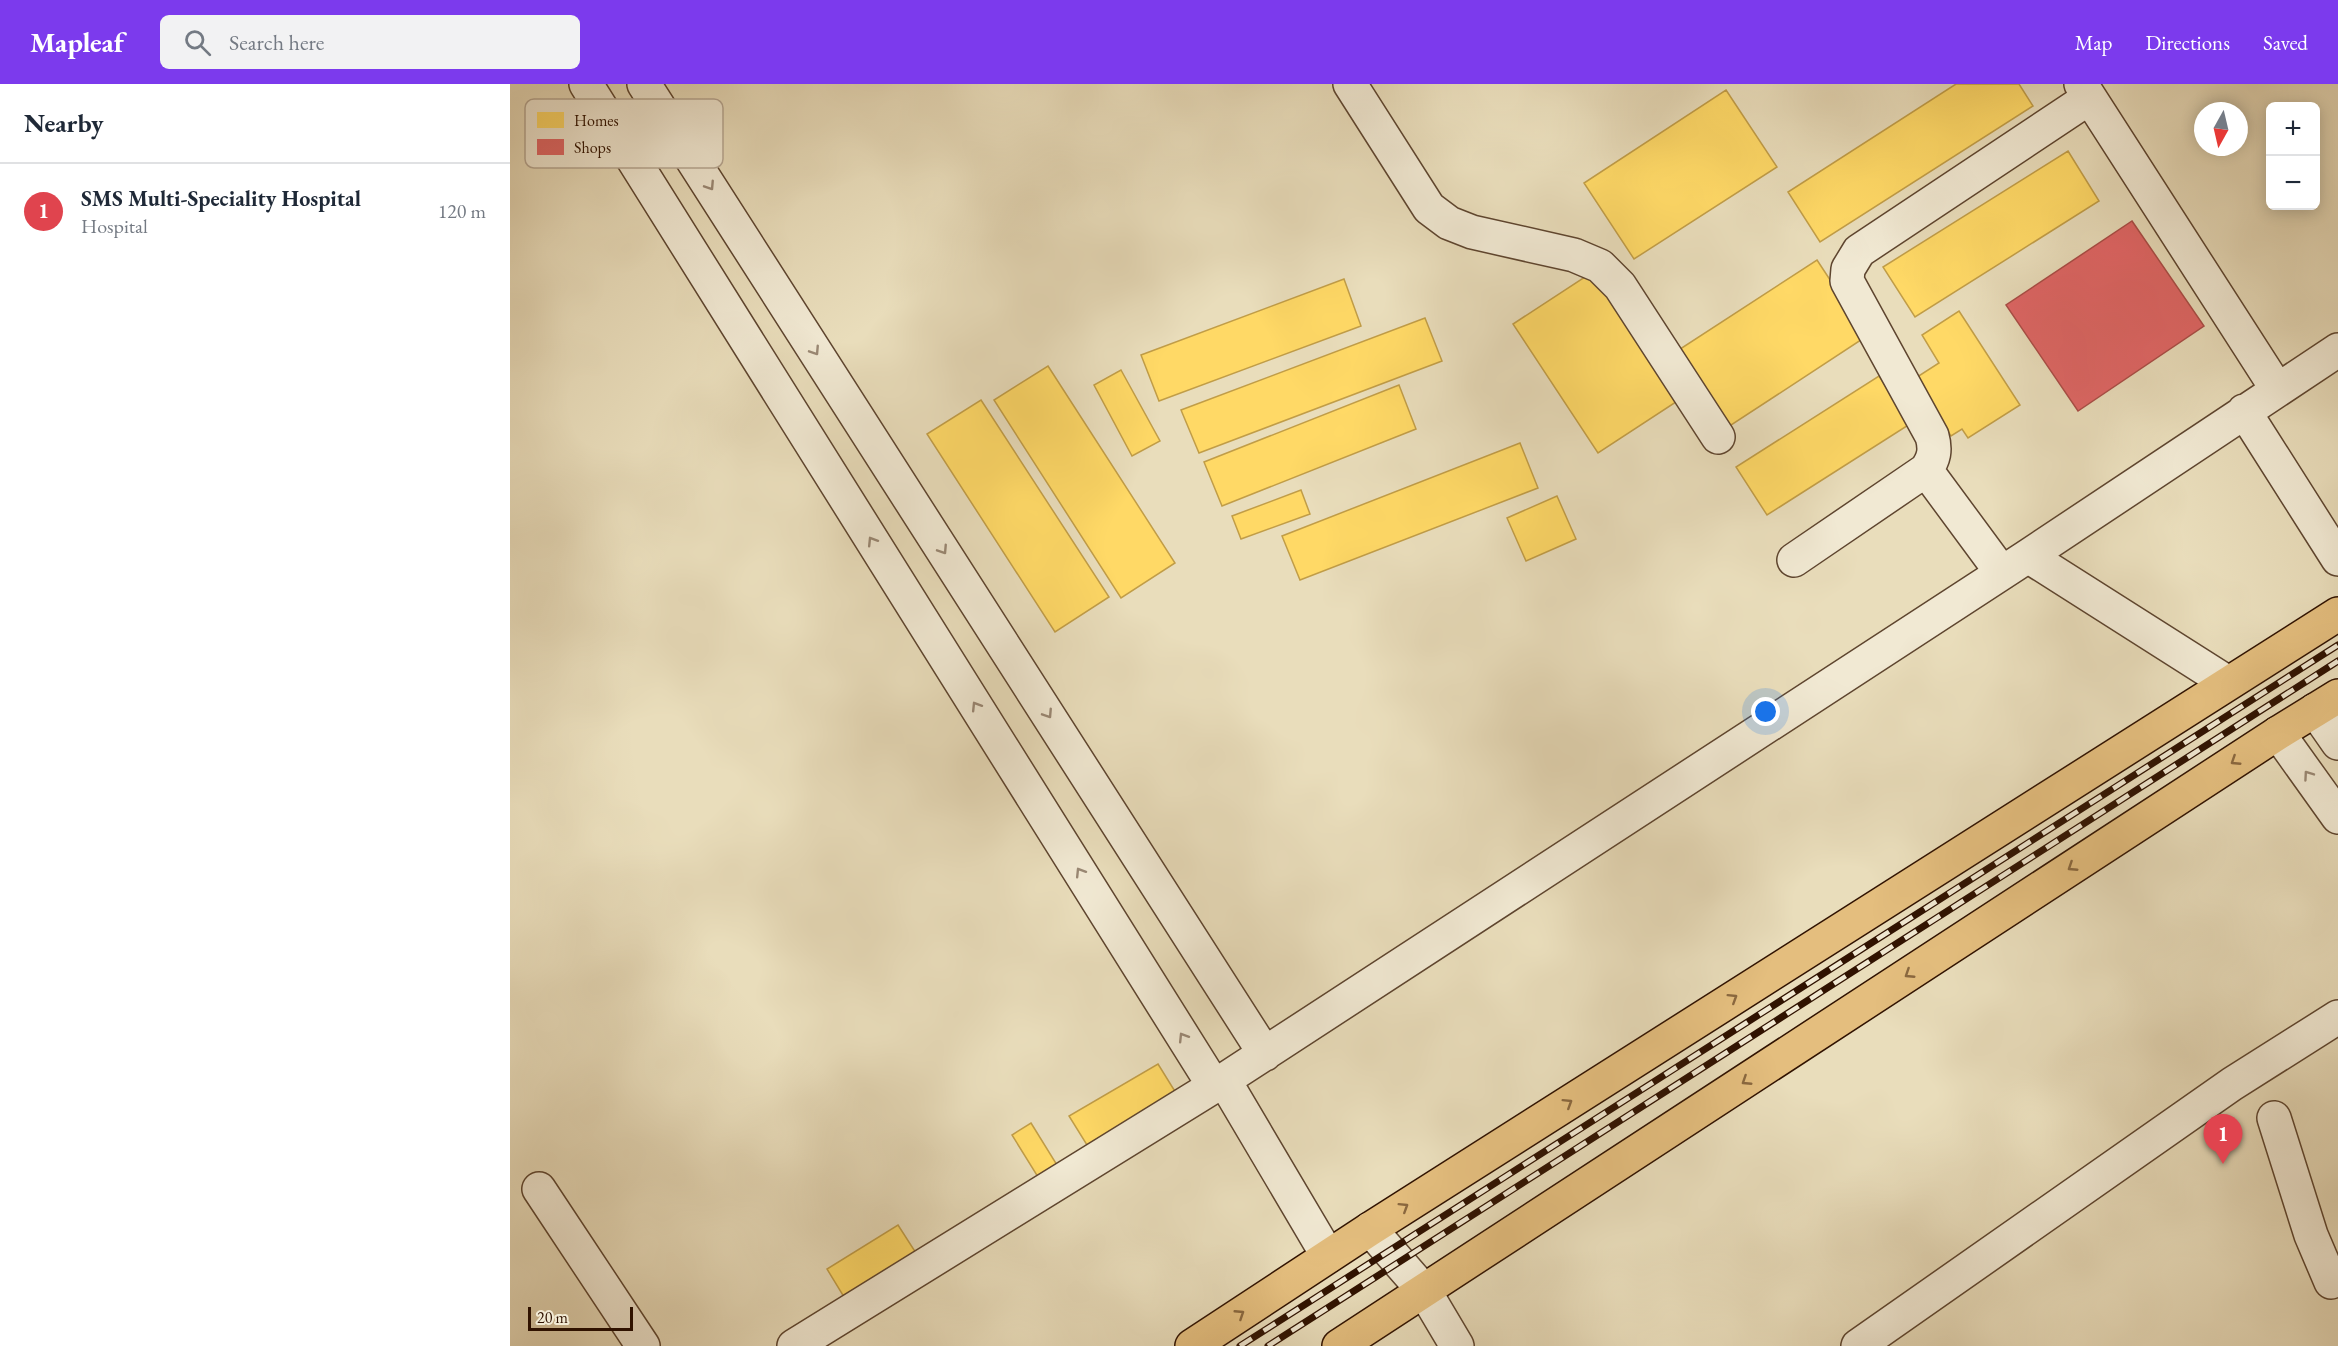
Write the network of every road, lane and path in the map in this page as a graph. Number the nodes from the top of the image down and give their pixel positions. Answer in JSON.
{"nodes":[{"id":1,"x":586,"y":84,"type":"edge"},
{"id":2,"x":644,"y":84,"type":"edge"},
{"id":3,"x":1350,"y":84,"type":"edge"},
{"id":4,"x":2085,"y":91,"type":"edge"},
{"id":5,"x":596,"y":99,"type":"edge"},
{"id":6,"x":654,"y":99,"type":"edge"},
{"id":7,"x":639,"y":168,"type":"edge"},
{"id":8,"x":698,"y":168,"type":"edge"},
{"id":9,"x":2338,"y":350,"type":"edge"},
{"id":10,"x":2277,"y":389,"type":"junction"},
{"id":11,"x":2244,"y":411,"type":"junction"},
{"id":12,"x":1718,"y":437,"type":"dead end"},
{"id":13,"x":1926,"y":470,"type":"junction"},
{"id":14,"x":2338,"y":559,"type":"edge"},
{"id":15,"x":1794,"y":560,"type":"dead end"},
{"id":16,"x":2015,"y":565,"type":"junction"},
{"id":17,"x":2338,"y":614,"type":"edge"},
{"id":18,"x":2228,"y":683,"type":"junction"},
{"id":19,"x":2327,"y":703,"type":"edge"},
{"id":20,"x":2278,"y":733,"type":"junction"},
{"id":21,"x":2338,"y":742,"type":"edge"},
{"id":22,"x":2338,"y":817,"type":"edge"},
{"id":23,"x":2338,"y":1017,"type":"edge"},
{"id":24,"x":1265,"y":1053,"type":"junction"},
{"id":25,"x":1219,"y":1083,"type":"junction"},
{"id":26,"x":2274,"y":1118,"type":"dead end"},
{"id":27,"x":539,"y":1189,"type":"dead end"},
{"id":28,"x":1370,"y":1229,"type":"junction"},
{"id":29,"x":1328,"y":1256,"type":"junction"},
{"id":30,"x":2336,"y":1288,"type":"edge"},
{"id":31,"x":1425,"y":1292,"type":"junction"},
{"id":32,"x":643,"y":1346,"type":"edge"},
{"id":33,"x":794,"y":1346,"type":"edge"},
{"id":34,"x":1191,"y":1346,"type":"edge"},
{"id":35,"x":1339,"y":1346,"type":"edge"},
{"id":36,"x":1457,"y":1346,"type":"edge"},
{"id":37,"x":1858,"y":1346,"type":"edge"}],
"edges":[{"from":5,"to":1,"type":"street","one_way":true},
{"from":2,"to":6,"type":"street","one_way":true},
{"from":3,"to":12,"type":"street"},
{"from":4,"to":10,"type":"street"},
{"from":4,"to":13,"type":"street"},
{"from":25,"to":7,"type":"street","one_way":true},
{"from":8,"to":24,"type":"street","one_way":true},
{"from":9,"to":10,"type":"street"},
{"from":10,"to":11,"type":"street"},
{"from":11,"to":14,"type":"street"},
{"from":11,"to":16,"type":"street"},
{"from":13,"to":15,"type":"street"},
{"from":13,"to":16,"type":"street"},
{"from":16,"to":18,"type":"street"},
{"from":16,"to":24,"type":"street"},
{"from":17,"to":18,"type":"main road"},
{"from":28,"to":18,"type":"main road","one_way":true},
{"from":19,"to":20,"type":"main road"},
{"from":19,"to":21,"type":"street"},
{"from":22,"to":20,"type":"street","one_way":true},
{"from":20,"to":31,"type":"main road","one_way":true},
{"from":23,"to":37,"type":"street"},
{"from":24,"to":25,"type":"street"},
{"from":25,"to":29,"type":"street"},
{"from":25,"to":33,"type":"street"},
{"from":26,"to":30,"type":"street"},
{"from":27,"to":32,"type":"street"},
{"from":28,"to":29,"type":"main road"},
{"from":28,"to":31,"type":"street"},
{"from":34,"to":29,"type":"main road","one_way":true},
{"from":31,"to":35,"type":"main road"},
{"from":31,"to":36,"type":"street"}]}
